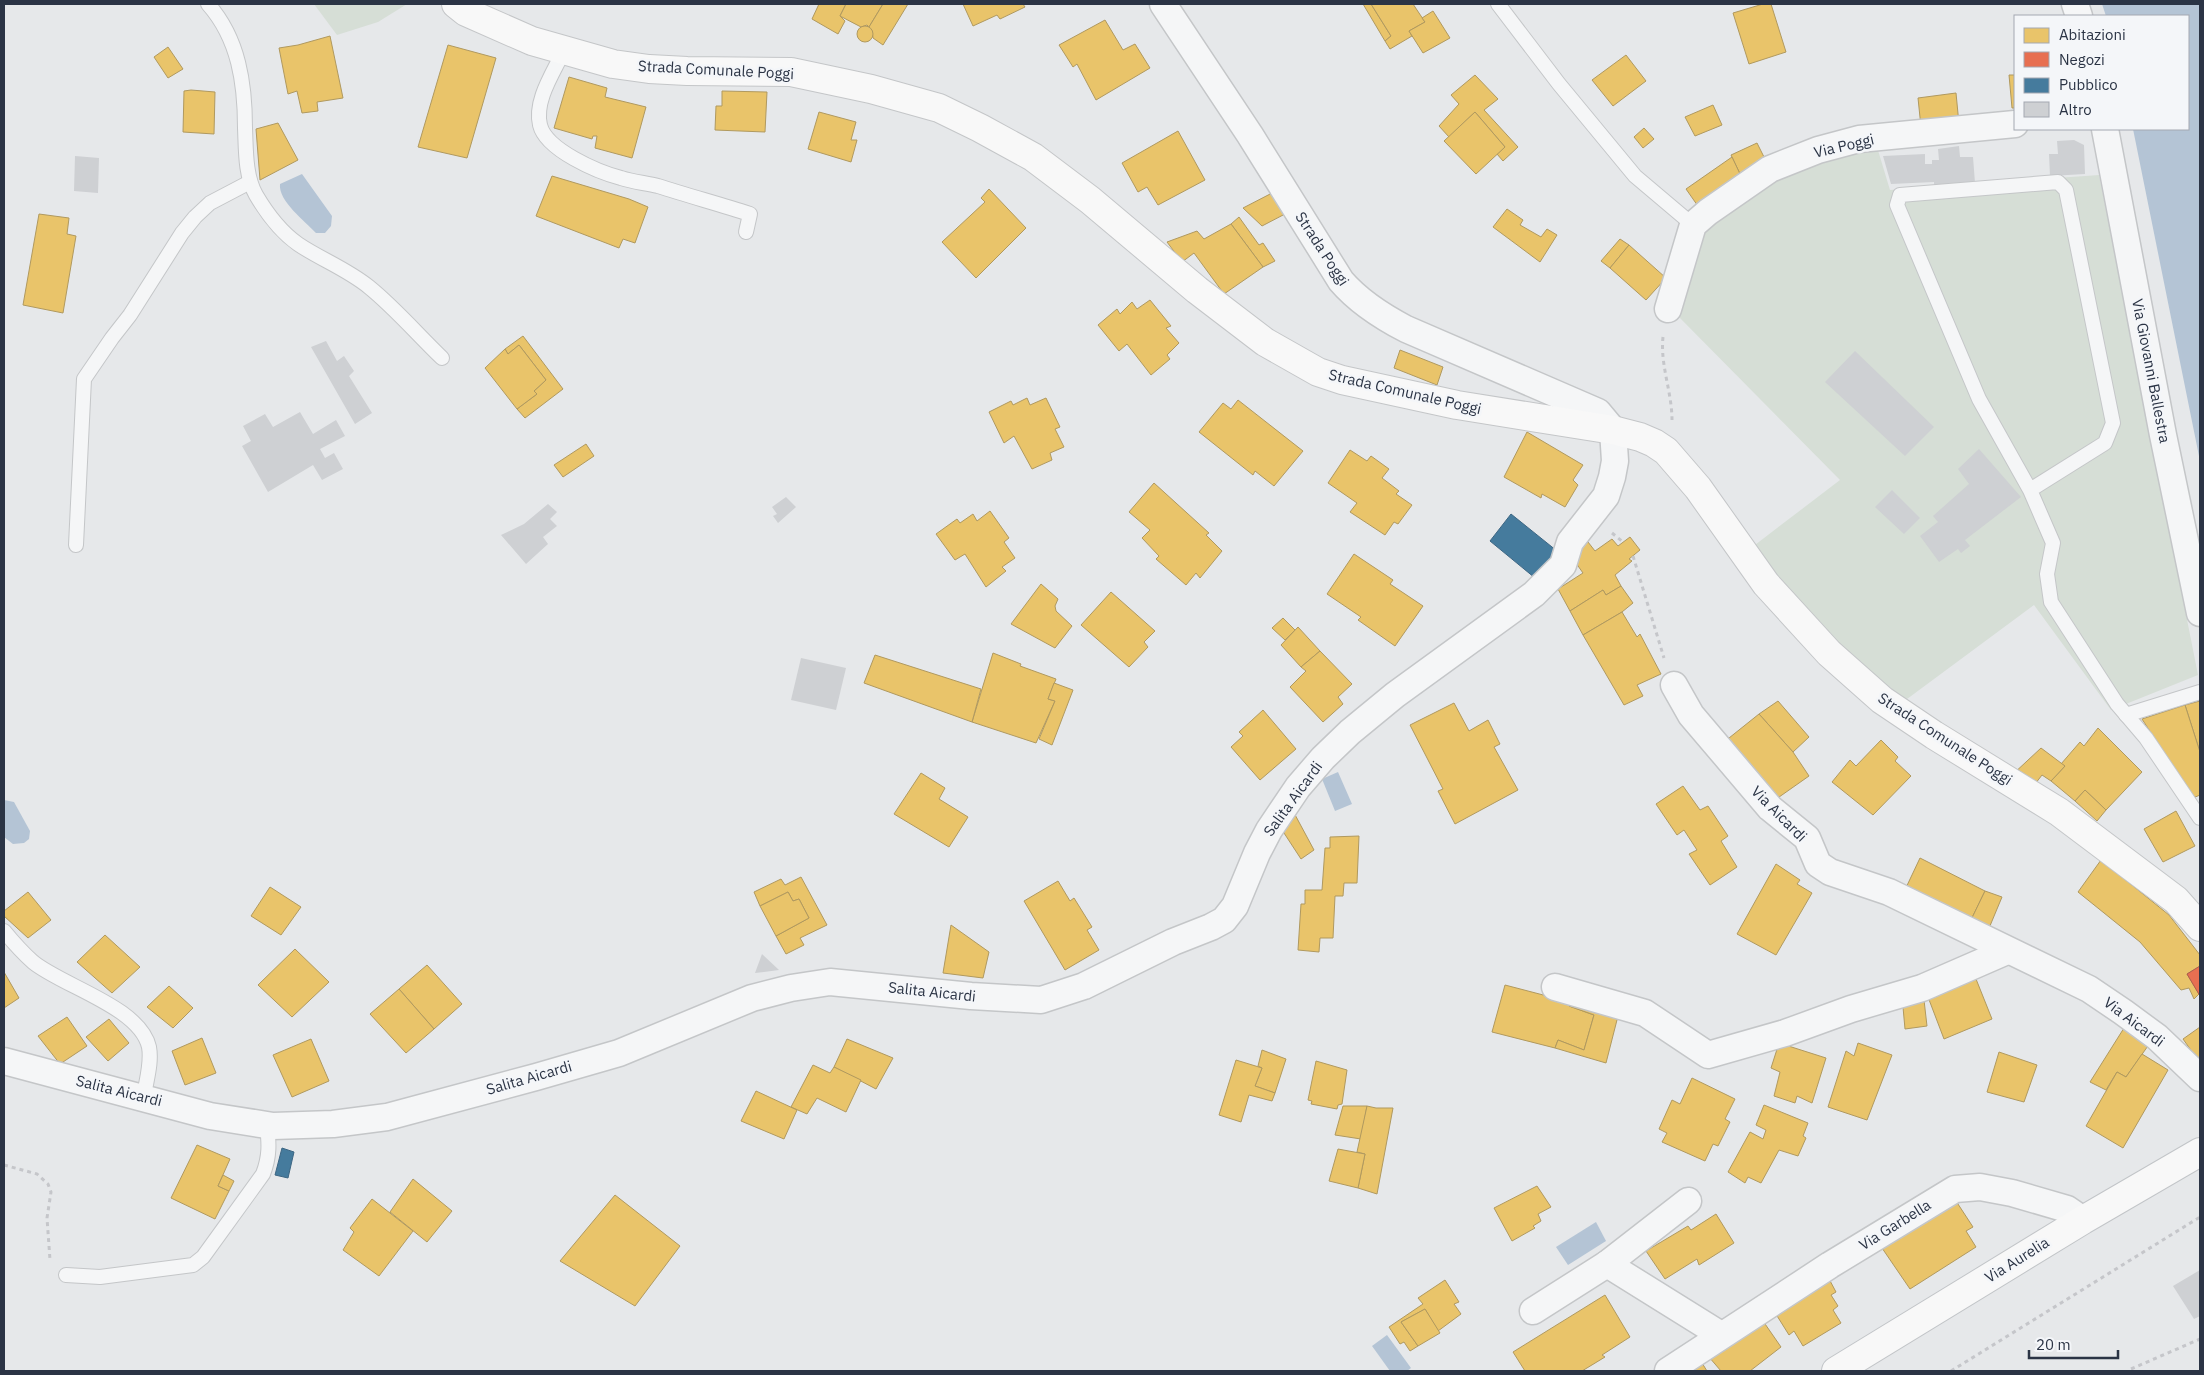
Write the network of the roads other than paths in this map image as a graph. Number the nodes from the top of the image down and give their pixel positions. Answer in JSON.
{"nodes":[{"id":1,"x":208,"y":4,"type":"edge"},
{"id":2,"x":456,"y":4,"type":"edge"},
{"id":3,"x":1163,"y":4,"type":"edge"},
{"id":4,"x":1498,"y":4,"type":"edge"},
{"id":5,"x":564,"y":50,"type":"junction"},
{"id":6,"x":2014,"y":124,"type":"edge"},
{"id":7,"x":2105,"y":130,"type":"edge"},
{"id":8,"x":250,"y":182,"type":"junction"},
{"id":9,"x":1693,"y":225,"type":"junction"},
{"id":10,"x":746,"y":232,"type":"dead end"},
{"id":11,"x":1668,"y":309,"type":"road end"},
{"id":12,"x":442,"y":358,"type":"dead end"},
{"id":13,"x":1613,"y":430,"type":"junction"},
{"id":14,"x":2030,"y":490,"type":"junction"},
{"id":15,"x":76,"y":545,"type":"dead end"},
{"id":16,"x":2200,"y":613,"type":"edge"},
{"id":17,"x":1674,"y":685,"type":"road end"},
{"id":18,"x":2200,"y":692,"type":"edge"},
{"id":19,"x":2126,"y":715,"type":"junction"},
{"id":20,"x":2200,"y":818,"type":"edge"},
{"id":21,"x":2200,"y":927,"type":"edge"},
{"id":22,"x":4,"y":931,"type":"edge"},
{"id":23,"x":2007,"y":951,"type":"junction"},
{"id":24,"x":1555,"y":986,"type":"dead end"},
{"id":25,"x":4,"y":1061,"type":"edge"},
{"id":26,"x":2200,"y":1078,"type":"edge"},
{"id":27,"x":144,"y":1096,"type":"junction"},
{"id":28,"x":267,"y":1125,"type":"junction"},
{"id":29,"x":2200,"y":1152,"type":"edge"},
{"id":30,"x":1688,"y":1201,"type":"dead end"},
{"id":31,"x":2083,"y":1220,"type":"junction"},
{"id":32,"x":1607,"y":1264,"type":"junction"},
{"id":33,"x":66,"y":1275,"type":"road end"},
{"id":34,"x":1533,"y":1310,"type":"dead end"},
{"id":35,"x":1721,"y":1335,"type":"junction"},
{"id":36,"x":1668,"y":1371,"type":"edge"},
{"id":37,"x":1836,"y":1371,"type":"edge"}],
"edges":[{"from":1,"to":8,"type":"lane"},
{"from":2,"to":5,"type":"main road","name":"Strada Comunale Poggi"},
{"from":3,"to":13,"type":"street","name":"Strada Poggi"},
{"from":4,"to":9,"type":"lane"},
{"from":5,"to":10,"type":"lane"},
{"from":5,"to":13,"type":"main road","name":"Strada Comunale Poggi"},
{"from":6,"to":9,"type":"street","name":"Via Poggi"},
{"from":7,"to":16,"type":"street","name":"Via Giovanni Ballestra"},
{"from":8,"to":12,"type":"lane"},
{"from":8,"to":15,"type":"lane"},
{"from":9,"to":11,"type":"street"},
{"from":13,"to":21,"type":"main road","name":"Strada Comunale Poggi"},
{"from":13,"to":28,"type":"street","name":"Salita Aicardi"},
{"from":14,"to":14,"type":"lane"},
{"from":14,"to":19,"type":"lane"},
{"from":17,"to":23,"type":"street","name":"Via Aicardi"},
{"from":18,"to":19,"type":"lane"},
{"from":19,"to":20,"type":"lane"},
{"from":22,"to":27,"type":"lane"},
{"from":23,"to":24,"type":"street"},
{"from":23,"to":26,"type":"street","name":"Via Aicardi"},
{"from":25,"to":27,"type":"street","name":"Salita Aicardi"},
{"from":27,"to":28,"type":"street","name":"Salita Aicardi"},
{"from":28,"to":33,"type":"lane"},
{"from":29,"to":31,"type":"main road","name":"Via Aurelia"},
{"from":30,"to":32,"type":"street"},
{"from":31,"to":35,"type":"street","name":"Via Garbella"},
{"from":31,"to":37,"type":"main road","name":"Via Aurelia"},
{"from":32,"to":34,"type":"street"},
{"from":32,"to":35,"type":"street"},
{"from":35,"to":36,"type":"street","name":"Via Garbella"}]}
